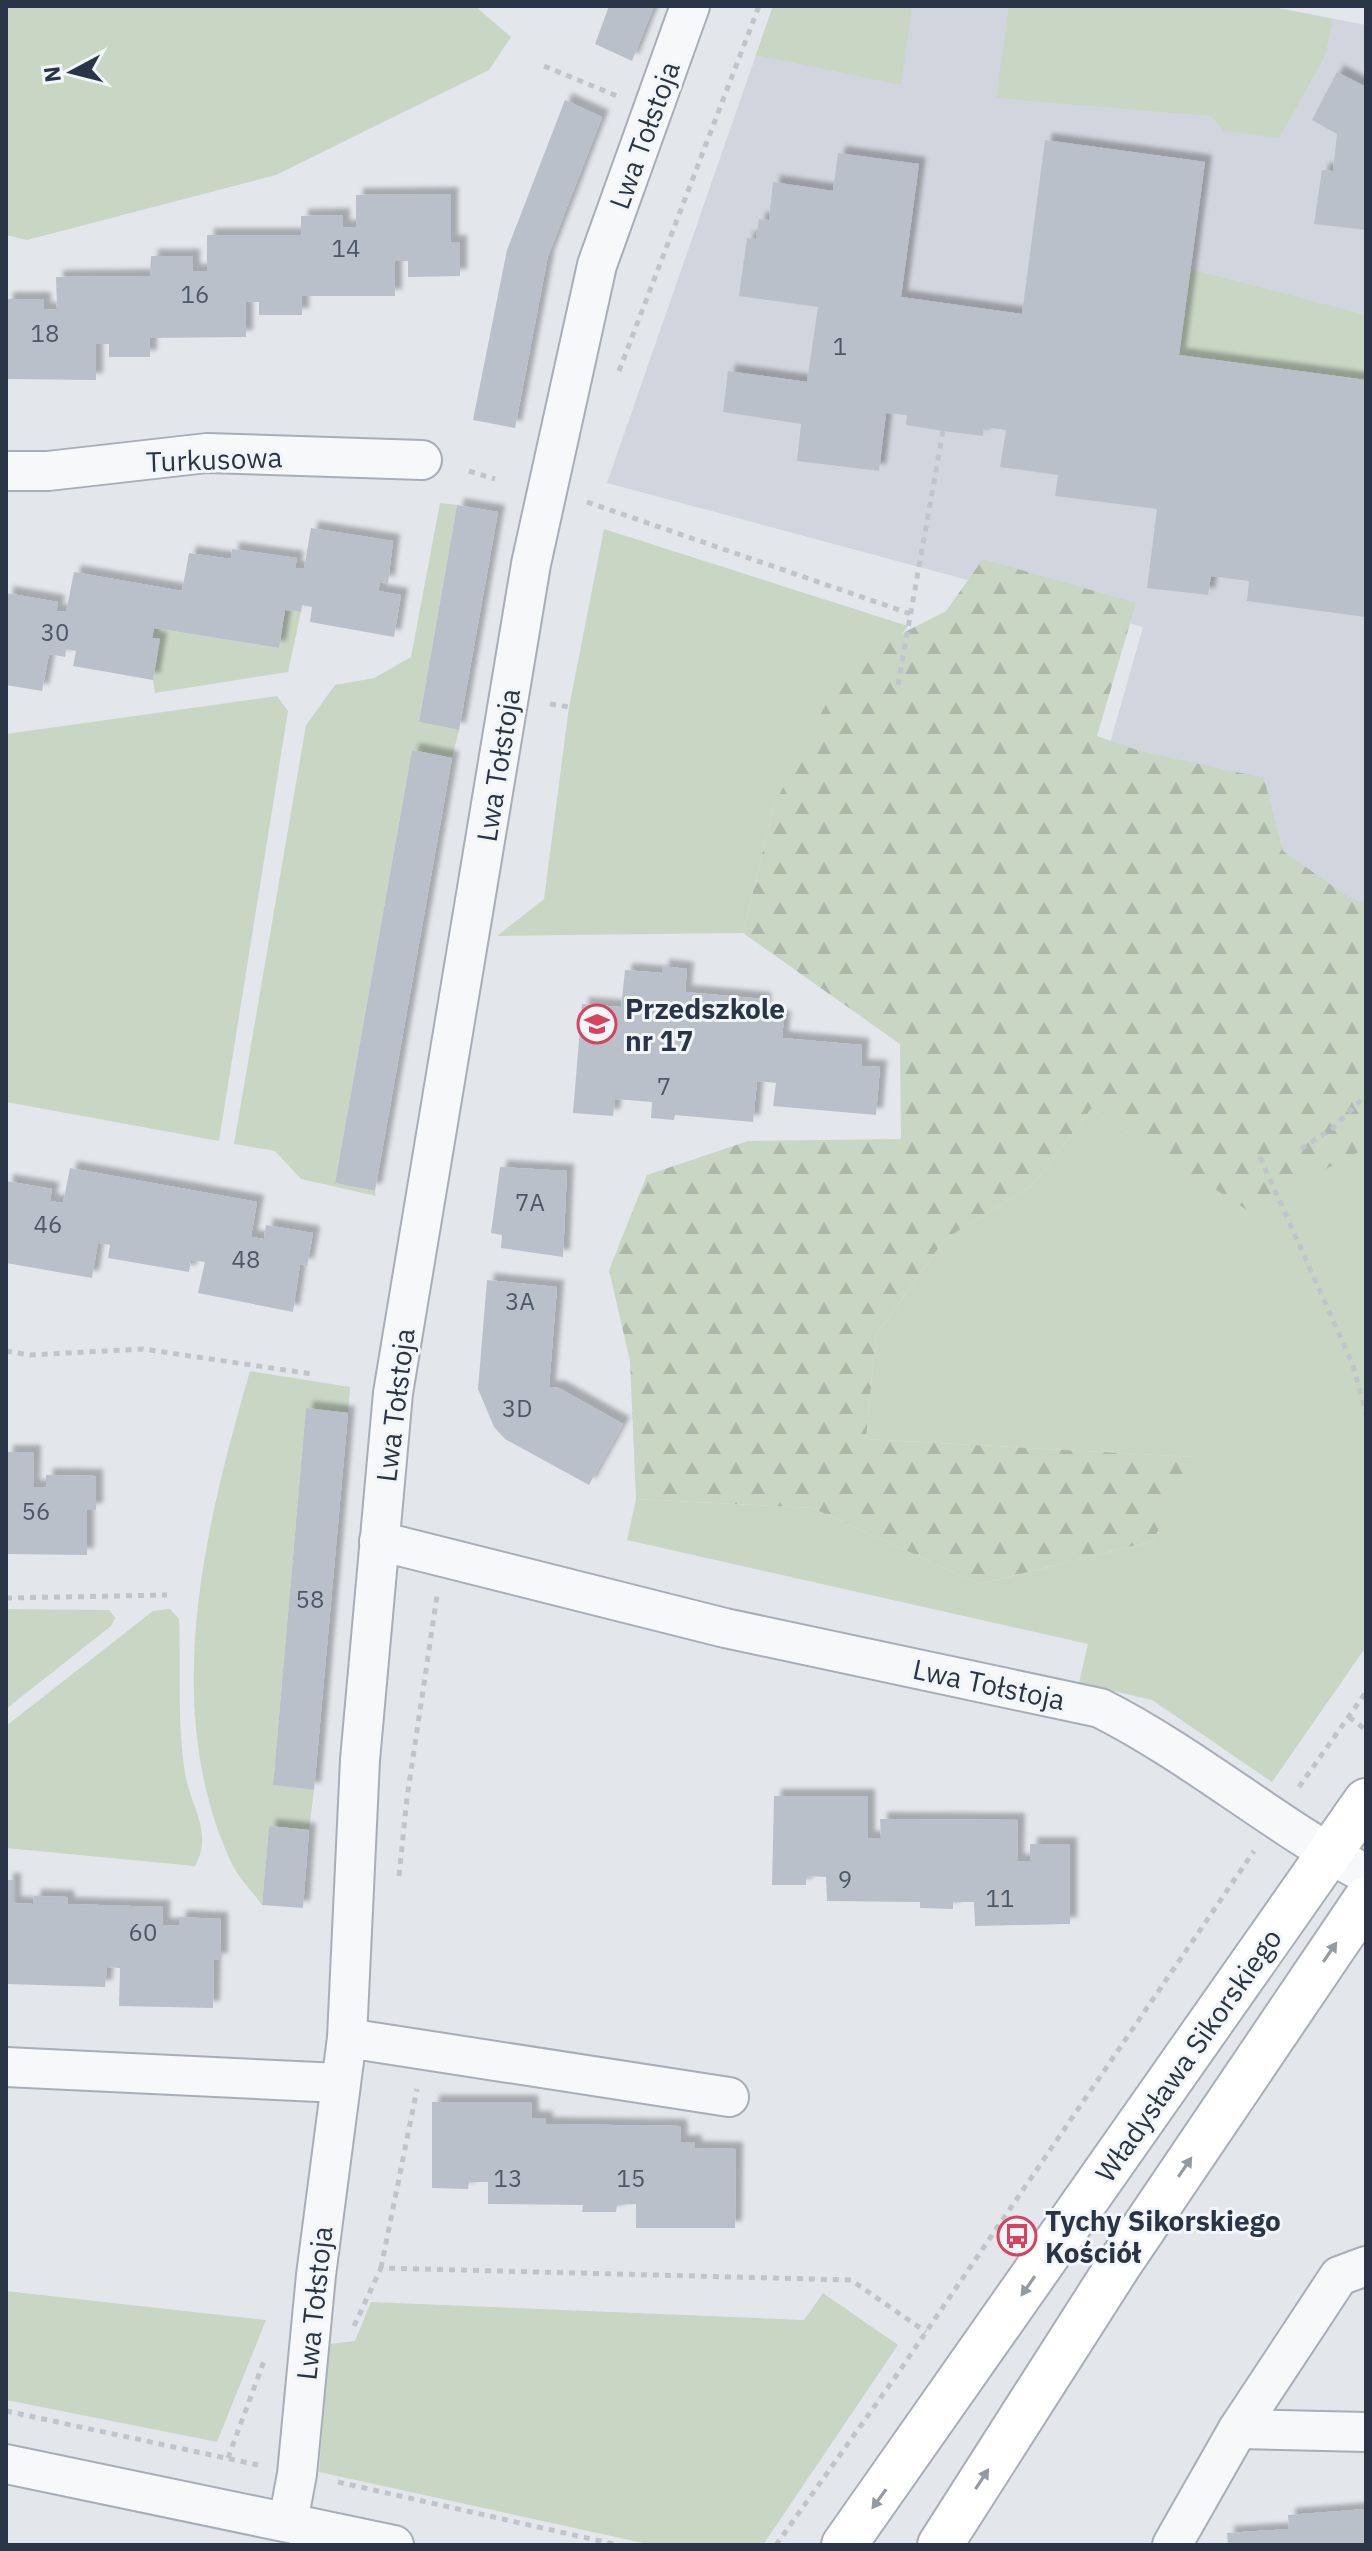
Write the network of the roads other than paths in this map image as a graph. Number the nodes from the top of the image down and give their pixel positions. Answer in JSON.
{"nodes":[{"id":1,"x":690,"y":6,"type":"edge"},
{"id":2,"x":422,"y":460,"type":"dead end"},
{"id":3,"x":6,"y":471,"type":"edge"},
{"id":4,"x":379,"y":1541,"type":"junction"},
{"id":5,"x":1366,"y":1801,"type":"edge"},
{"id":6,"x":1348,"y":1865,"type":"edge"},
{"id":7,"x":1366,"y":1899,"type":"edge"},
{"id":8,"x":347,"y":2038,"type":"junction"},
{"id":9,"x":6,"y":2067,"type":"edge"},
{"id":10,"x":339,"y":2083,"type":"junction"},
{"id":11,"x":729,"y":2097,"type":"dead end"},
{"id":12,"x":1366,"y":2266,"type":"edge"},
{"id":13,"x":1238,"y":2429,"type":"junction"},
{"id":14,"x":1366,"y":2432,"type":"edge"},
{"id":15,"x":6,"y":2464,"type":"edge"},
{"id":16,"x":288,"y":2522,"type":"junction"},
{"id":17,"x":394,"y":2545,"type":"edge"},
{"id":18,"x":844,"y":2545,"type":"edge"},
{"id":19,"x":940,"y":2545,"type":"edge"},
{"id":20,"x":1172,"y":2545,"type":"edge"}],
"edges":[{"from":1,"to":4,"type":"street","name":"Lwa Tołstoja"},
{"from":2,"to":3,"type":"street","name":"Turkusowa"},
{"from":4,"to":6,"type":"street","name":"Lwa Tołstoja"},
{"from":4,"to":8,"type":"street","name":"Lwa Tołstoja"},
{"from":5,"to":6,"type":"street","name":"Władysława Sikorskiego"},
{"from":6,"to":18,"type":"street","name":"Władysława Sikorskiego","one_way":true},
{"from":19,"to":7,"type":"street","name":"Władysława Sikorskiego","one_way":true},
{"from":8,"to":10,"type":"street","name":"Lwa Tołstoja"},
{"from":8,"to":11,"type":"street"},
{"from":9,"to":10,"type":"street"},
{"from":10,"to":16,"type":"street","name":"Lwa Tołstoja"},
{"from":12,"to":13,"type":"street"},
{"from":13,"to":14,"type":"street"},
{"from":13,"to":20,"type":"street"},
{"from":15,"to":16,"type":"street"},
{"from":16,"to":17,"type":"street"}]}
